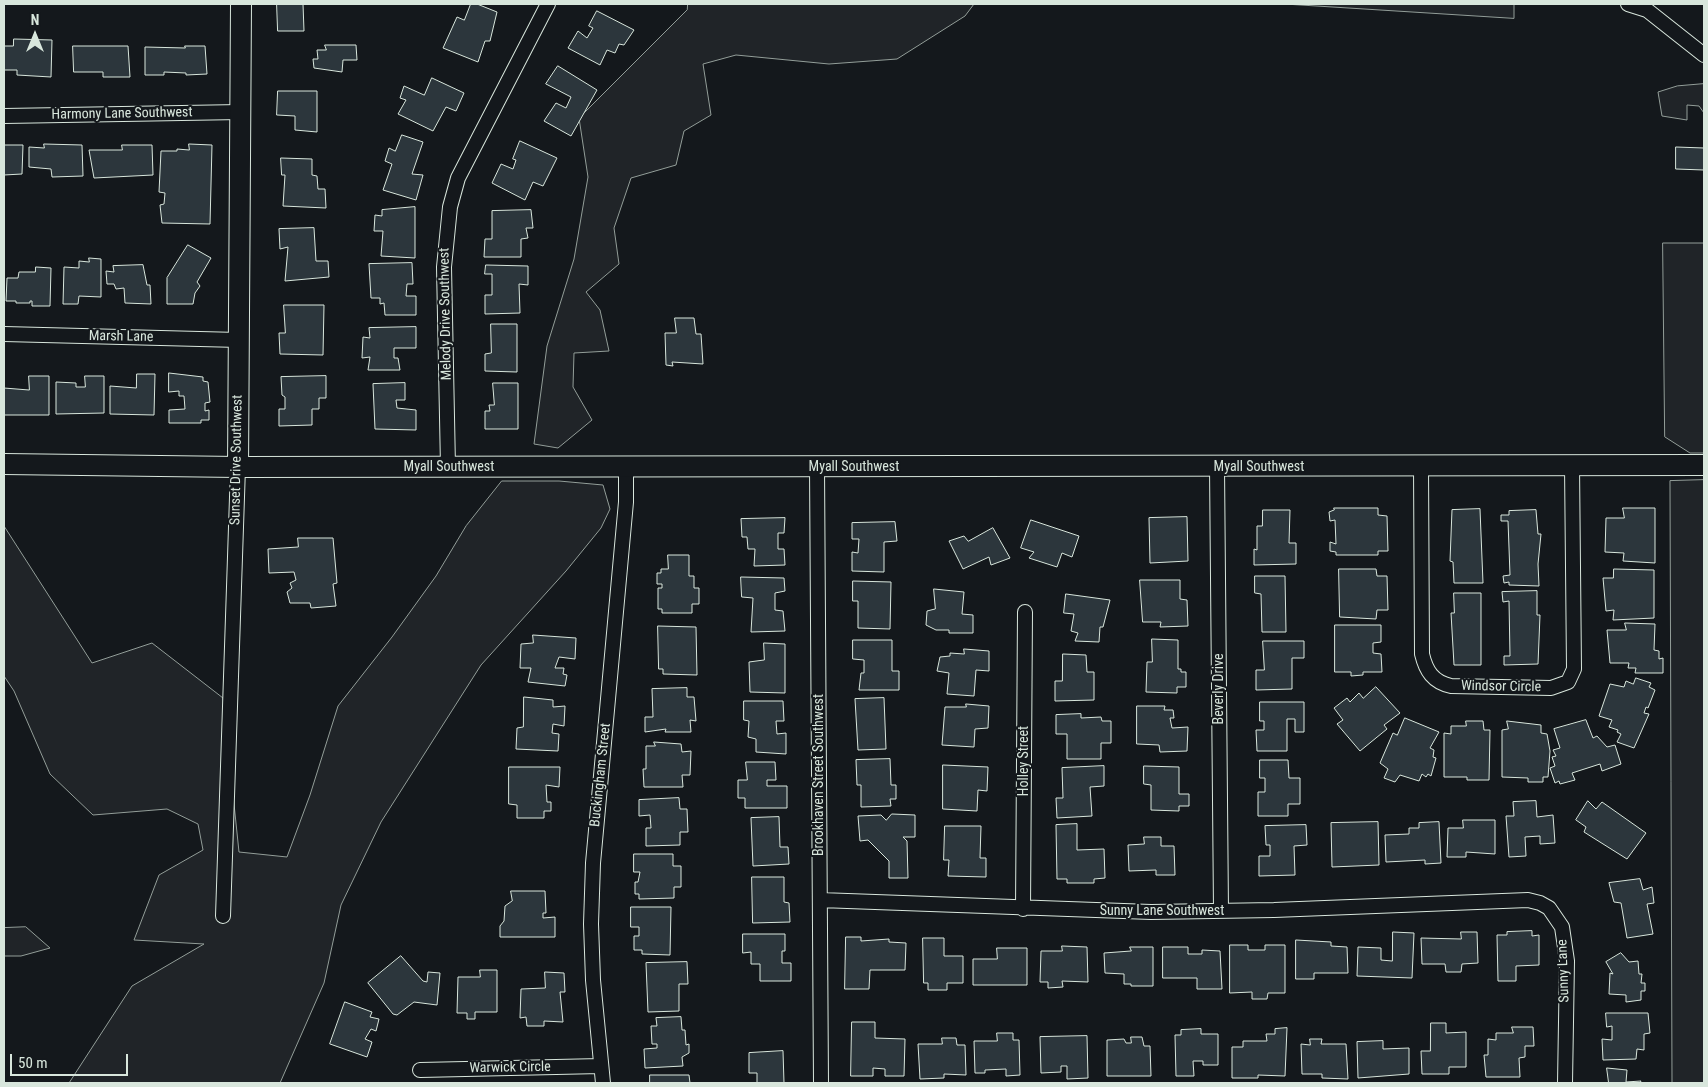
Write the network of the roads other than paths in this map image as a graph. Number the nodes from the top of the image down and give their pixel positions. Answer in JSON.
{"nodes":[{"id":1,"x":241,"y":4,"type":"edge"},
{"id":2,"x":548,"y":4,"type":"edge"},
{"id":3,"x":1628,"y":4,"type":"edge"},
{"id":4,"x":1704,"y":55,"type":"edge"},
{"id":5,"x":241,"y":112,"type":"junction"},
{"id":6,"x":4,"y":116,"type":"edge"},
{"id":7,"x":4,"y":334,"type":"edge"},
{"id":8,"x":239,"y":340,"type":"junction"},
{"id":9,"x":4,"y":464,"type":"edge"},
{"id":10,"x":1572,"y":465,"type":"junction"},
{"id":11,"x":1704,"y":465,"type":"edge"},
{"id":12,"x":1421,"y":466,"type":"junction"},
{"id":13,"x":818,"y":467,"type":"junction"},
{"id":14,"x":1217,"y":467,"type":"junction"},
{"id":15,"x":238,"y":468,"type":"junction"},
{"id":16,"x":448,"y":468,"type":"junction"},
{"id":17,"x":626,"y":468,"type":"junction"},
{"id":18,"x":1025,"y":612,"type":"dead end"},
{"id":19,"x":820,"y":900,"type":"junction"},
{"id":20,"x":1505,"y":900,"type":"joint"},
{"id":21,"x":1022,"y":909,"type":"junction"},
{"id":22,"x":1221,"y":911,"type":"junction"},
{"id":23,"x":223,"y":916,"type":"dead end"},
{"id":24,"x":601,"y":1066,"type":"junction"},
{"id":25,"x":420,"y":1070,"type":"dead end"},
{"id":26,"x":603,"y":1083,"type":"edge"},
{"id":27,"x":821,"y":1083,"type":"edge"},
{"id":28,"x":1565,"y":1083,"type":"edge"}],
"edges":[{"from":1,"to":5,"type":"street","name":"Sunset Drive Southwest"},
{"from":2,"to":16,"type":"street","name":"Melody Drive Southwest"},
{"from":3,"to":4,"type":"street"},
{"from":5,"to":6,"type":"street","name":"Harmony Lane Southwest"},
{"from":5,"to":8,"type":"street","name":"Sunset Drive Southwest"},
{"from":7,"to":8,"type":"street","name":"Marsh Lane"},
{"from":8,"to":15,"type":"street","name":"Sunset Drive Southwest"},
{"from":9,"to":15,"type":"street","name":"Myall Southwest"},
{"from":10,"to":11,"type":"street","name":"Myall Southwest"},
{"from":10,"to":12,"type":"street","name":"Myall Southwest"},
{"from":10,"to":12,"type":"street","name":"Windsor Circle"},
{"from":12,"to":14,"type":"street","name":"Myall Southwest"},
{"from":13,"to":14,"type":"street","name":"Myall Southwest"},
{"from":13,"to":17,"type":"street","name":"Myall Southwest"},
{"from":13,"to":19,"type":"street","name":"Brookhaven Street Southwest"},
{"from":14,"to":22,"type":"street","name":"Beverly Drive"},
{"from":15,"to":16,"type":"street","name":"Myall Southwest"},
{"from":15,"to":23,"type":"street","name":"Sunset Drive Southwest"},
{"from":16,"to":17,"type":"street","name":"Myall Southwest"},
{"from":17,"to":24,"type":"street","name":"Buckingham Street"},
{"from":18,"to":21,"type":"street","name":"Holley Street"},
{"from":19,"to":21,"type":"street","name":"Sunny Lane Southwest"},
{"from":19,"to":27,"type":"street","name":"Brookhaven Street Southwest"},
{"from":20,"to":22,"type":"street","name":"Sunny Lane Southwest"},
{"from":20,"to":28,"type":"street","name":"Sunny Lane"},
{"from":21,"to":22,"type":"street","name":"Sunny Lane Southwest"},
{"from":24,"to":25,"type":"street","name":"Warwick Circle"},
{"from":24,"to":26,"type":"street","name":"Buckingham Street"}]}
